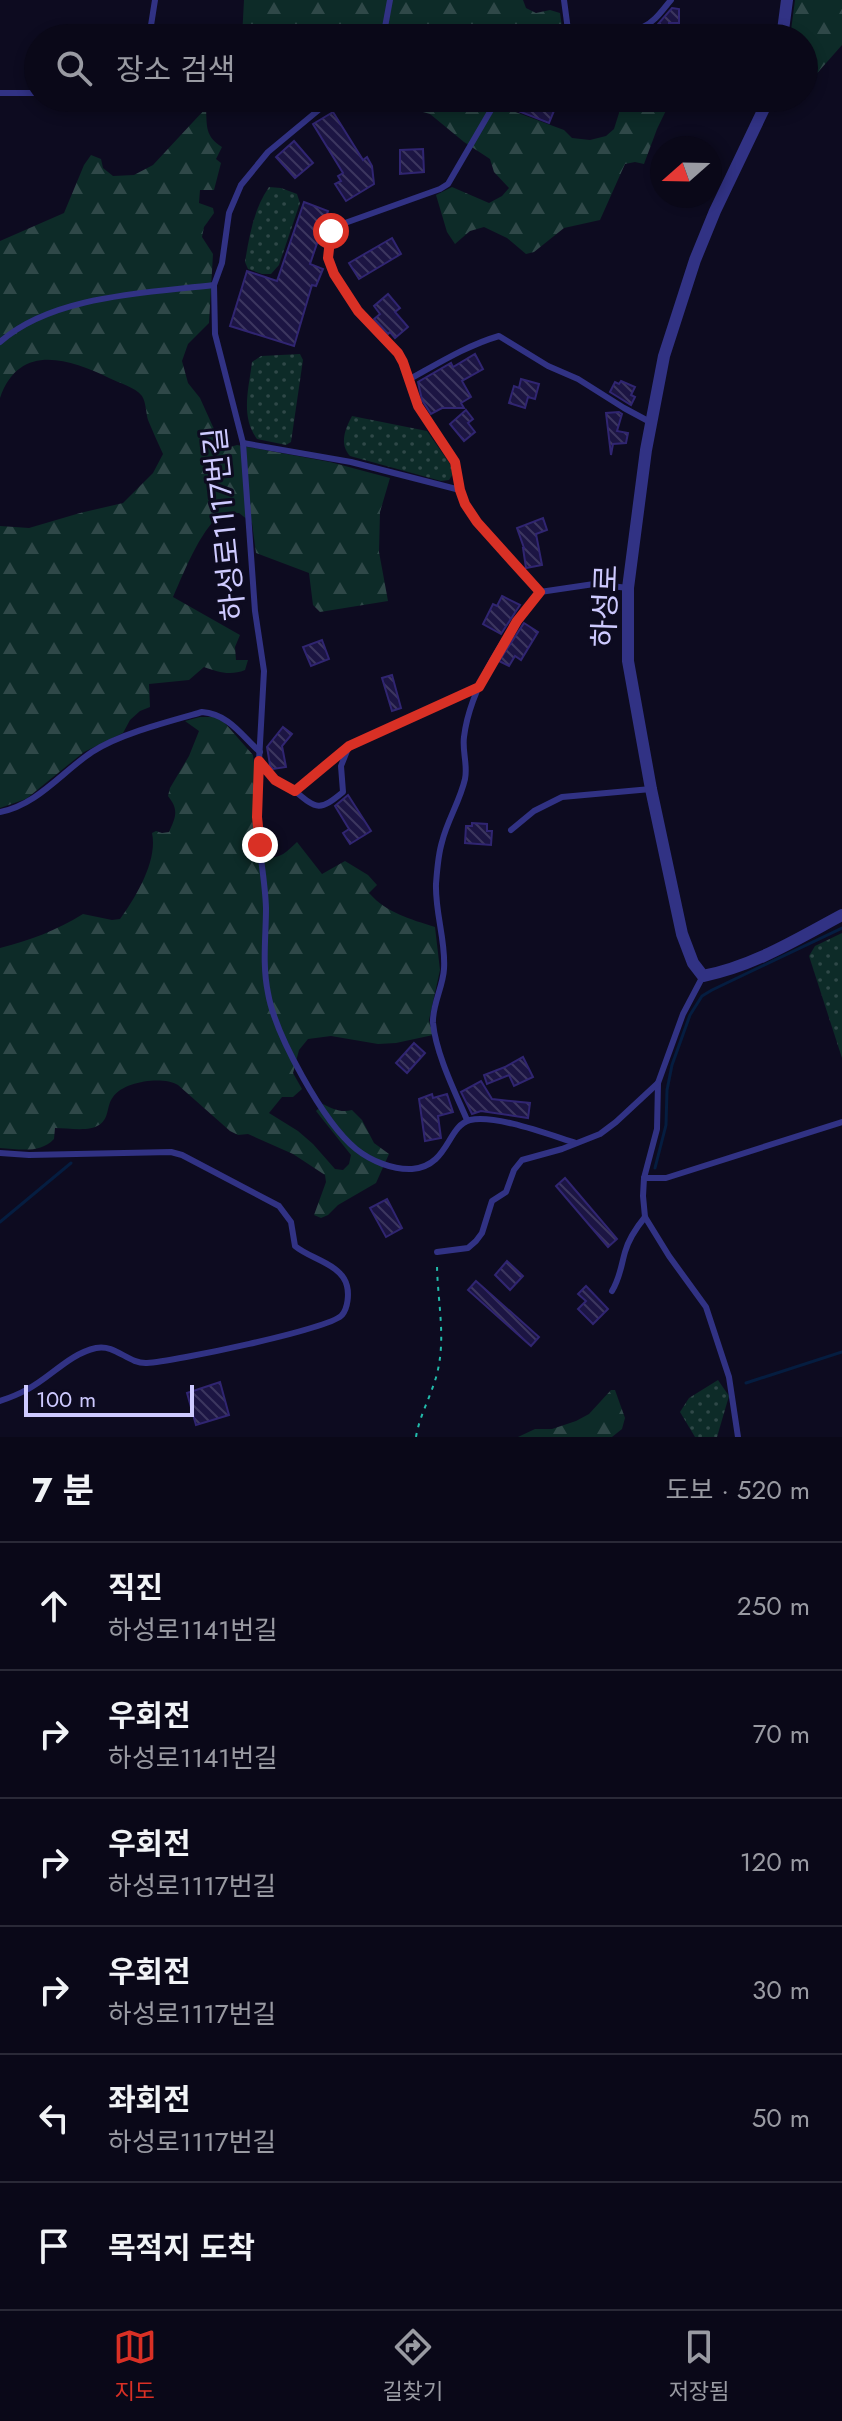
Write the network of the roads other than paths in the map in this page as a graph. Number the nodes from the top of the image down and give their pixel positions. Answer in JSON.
{"nodes":[{"id":1,"x":155,"y":0,"type":"edge"},
{"id":2,"x":390,"y":0,"type":"edge"},
{"id":3,"x":557,"y":0,"type":"edge"},
{"id":4,"x":564,"y":0,"type":"edge"},
{"id":5,"x":671,"y":0,"type":"edge"},
{"id":6,"x":787,"y":0,"type":"edge"},
{"id":7,"x":566,"y":13,"type":"junction"},
{"id":8,"x":151,"y":24,"type":"edge"},
{"id":9,"x":386,"y":24,"type":"edge"},
{"id":10,"x":567,"y":24,"type":"edge"},
{"id":11,"x":648,"y":24,"type":"edge"},
{"id":12,"x":784,"y":24,"type":"edge"},
{"id":13,"x":0,"y":93,"type":"edge"},
{"id":14,"x":24,"y":93,"type":"edge"},
{"id":15,"x":316,"y":112,"type":"edge"},
{"id":16,"x":490,"y":112,"type":"edge"},
{"id":17,"x":762,"y":112,"type":"edge"},
{"id":18,"x":214,"y":285,"type":"junction"},
{"id":19,"x":0,"y":342,"type":"edge"},
{"id":20,"x":410,"y":379,"type":"junction"},
{"id":21,"x":650,"y":422,"type":"junction"},
{"id":22,"x":243,"y":443,"type":"junction"},
{"id":23,"x":460,"y":490,"type":"junction"},
{"id":24,"x":628,"y":588,"type":"junction"},
{"id":25,"x":540,"y":592,"type":"junction"},
{"id":26,"x":479,"y":687,"type":"junction"},
{"id":27,"x":349,"y":746,"type":"junction"},
{"id":28,"x":260,"y":752,"type":"junction"},
{"id":29,"x":259,"y":761,"type":"junction"},
{"id":30,"x":651,"y":789,"type":"junction"},
{"id":31,"x":295,"y":791,"type":"junction"},
{"id":32,"x":0,"y":812,"type":"edge"},
{"id":33,"x":511,"y":830,"type":"dead end"},
{"id":34,"x":842,"y":915,"type":"edge"},
{"id":35,"x":703,"y":976,"type":"junction"},
{"id":36,"x":658,"y":1083,"type":"junction"},
{"id":37,"x":467,"y":1120,"type":"junction"},
{"id":38,"x":842,"y":1122,"type":"edge"},
{"id":39,"x":576,"y":1143,"type":"junction"},
{"id":40,"x":0,"y":1153,"type":"edge"},
{"id":41,"x":644,"y":1178,"type":"junction"},
{"id":42,"x":645,"y":1217,"type":"junction"},
{"id":43,"x":437,"y":1252,"type":"road end"},
{"id":44,"x":612,"y":1291,"type":"dead end"},
{"id":45,"x":0,"y":1401,"type":"edge"},
{"id":46,"x":738,"y":1437,"type":"edge"}],
"edges":[{"from":1,"to":8,"type":"lane"},
{"from":2,"to":9,"type":"lane"},
{"from":3,"to":7,"type":"lane"},
{"from":4,"to":7,"type":"lane"},
{"from":5,"to":11,"type":"lane"},
{"from":6,"to":12,"type":"street"},
{"from":7,"to":10,"type":"lane"},
{"from":13,"to":14,"type":"lane"},
{"from":15,"to":18,"type":"lane","name":"하성로1117번길"},
{"from":16,"to":20,"type":"lane"},
{"from":17,"to":21,"type":"street","name":"하성로"},
{"from":18,"to":19,"type":"lane"},
{"from":18,"to":22,"type":"lane","name":"하성로1117번길"},
{"from":20,"to":21,"type":"lane"},
{"from":20,"to":23,"type":"lane"},
{"from":21,"to":24,"type":"street","name":"하성로"},
{"from":22,"to":23,"type":"lane"},
{"from":22,"to":28,"type":"lane","name":"하성로1117번길"},
{"from":23,"to":25,"type":"lane"},
{"from":24,"to":25,"type":"lane"},
{"from":24,"to":30,"type":"street","name":"하성로"},
{"from":25,"to":26,"type":"lane"},
{"from":26,"to":27,"type":"lane"},
{"from":26,"to":37,"type":"lane"},
{"from":27,"to":31,"type":"lane"},
{"from":27,"to":31,"type":"lane"},
{"from":28,"to":29,"type":"lane","name":"하성로1117번길"},
{"from":28,"to":32,"type":"lane"},
{"from":29,"to":31,"type":"lane"},
{"from":29,"to":37,"type":"lane","name":"하성로1117번길"},
{"from":30,"to":33,"type":"lane"},
{"from":30,"to":35,"type":"street","name":"하성로"},
{"from":34,"to":35,"type":"street"},
{"from":35,"to":36,"type":"lane"},
{"from":36,"to":39,"type":"lane"},
{"from":36,"to":41,"type":"lane"},
{"from":37,"to":39,"type":"lane"},
{"from":38,"to":41,"type":"lane"},
{"from":39,"to":43,"type":"lane"},
{"from":40,"to":45,"type":"lane"},
{"from":41,"to":42,"type":"lane"},
{"from":42,"to":44,"type":"lane"},
{"from":42,"to":46,"type":"lane"}]}
